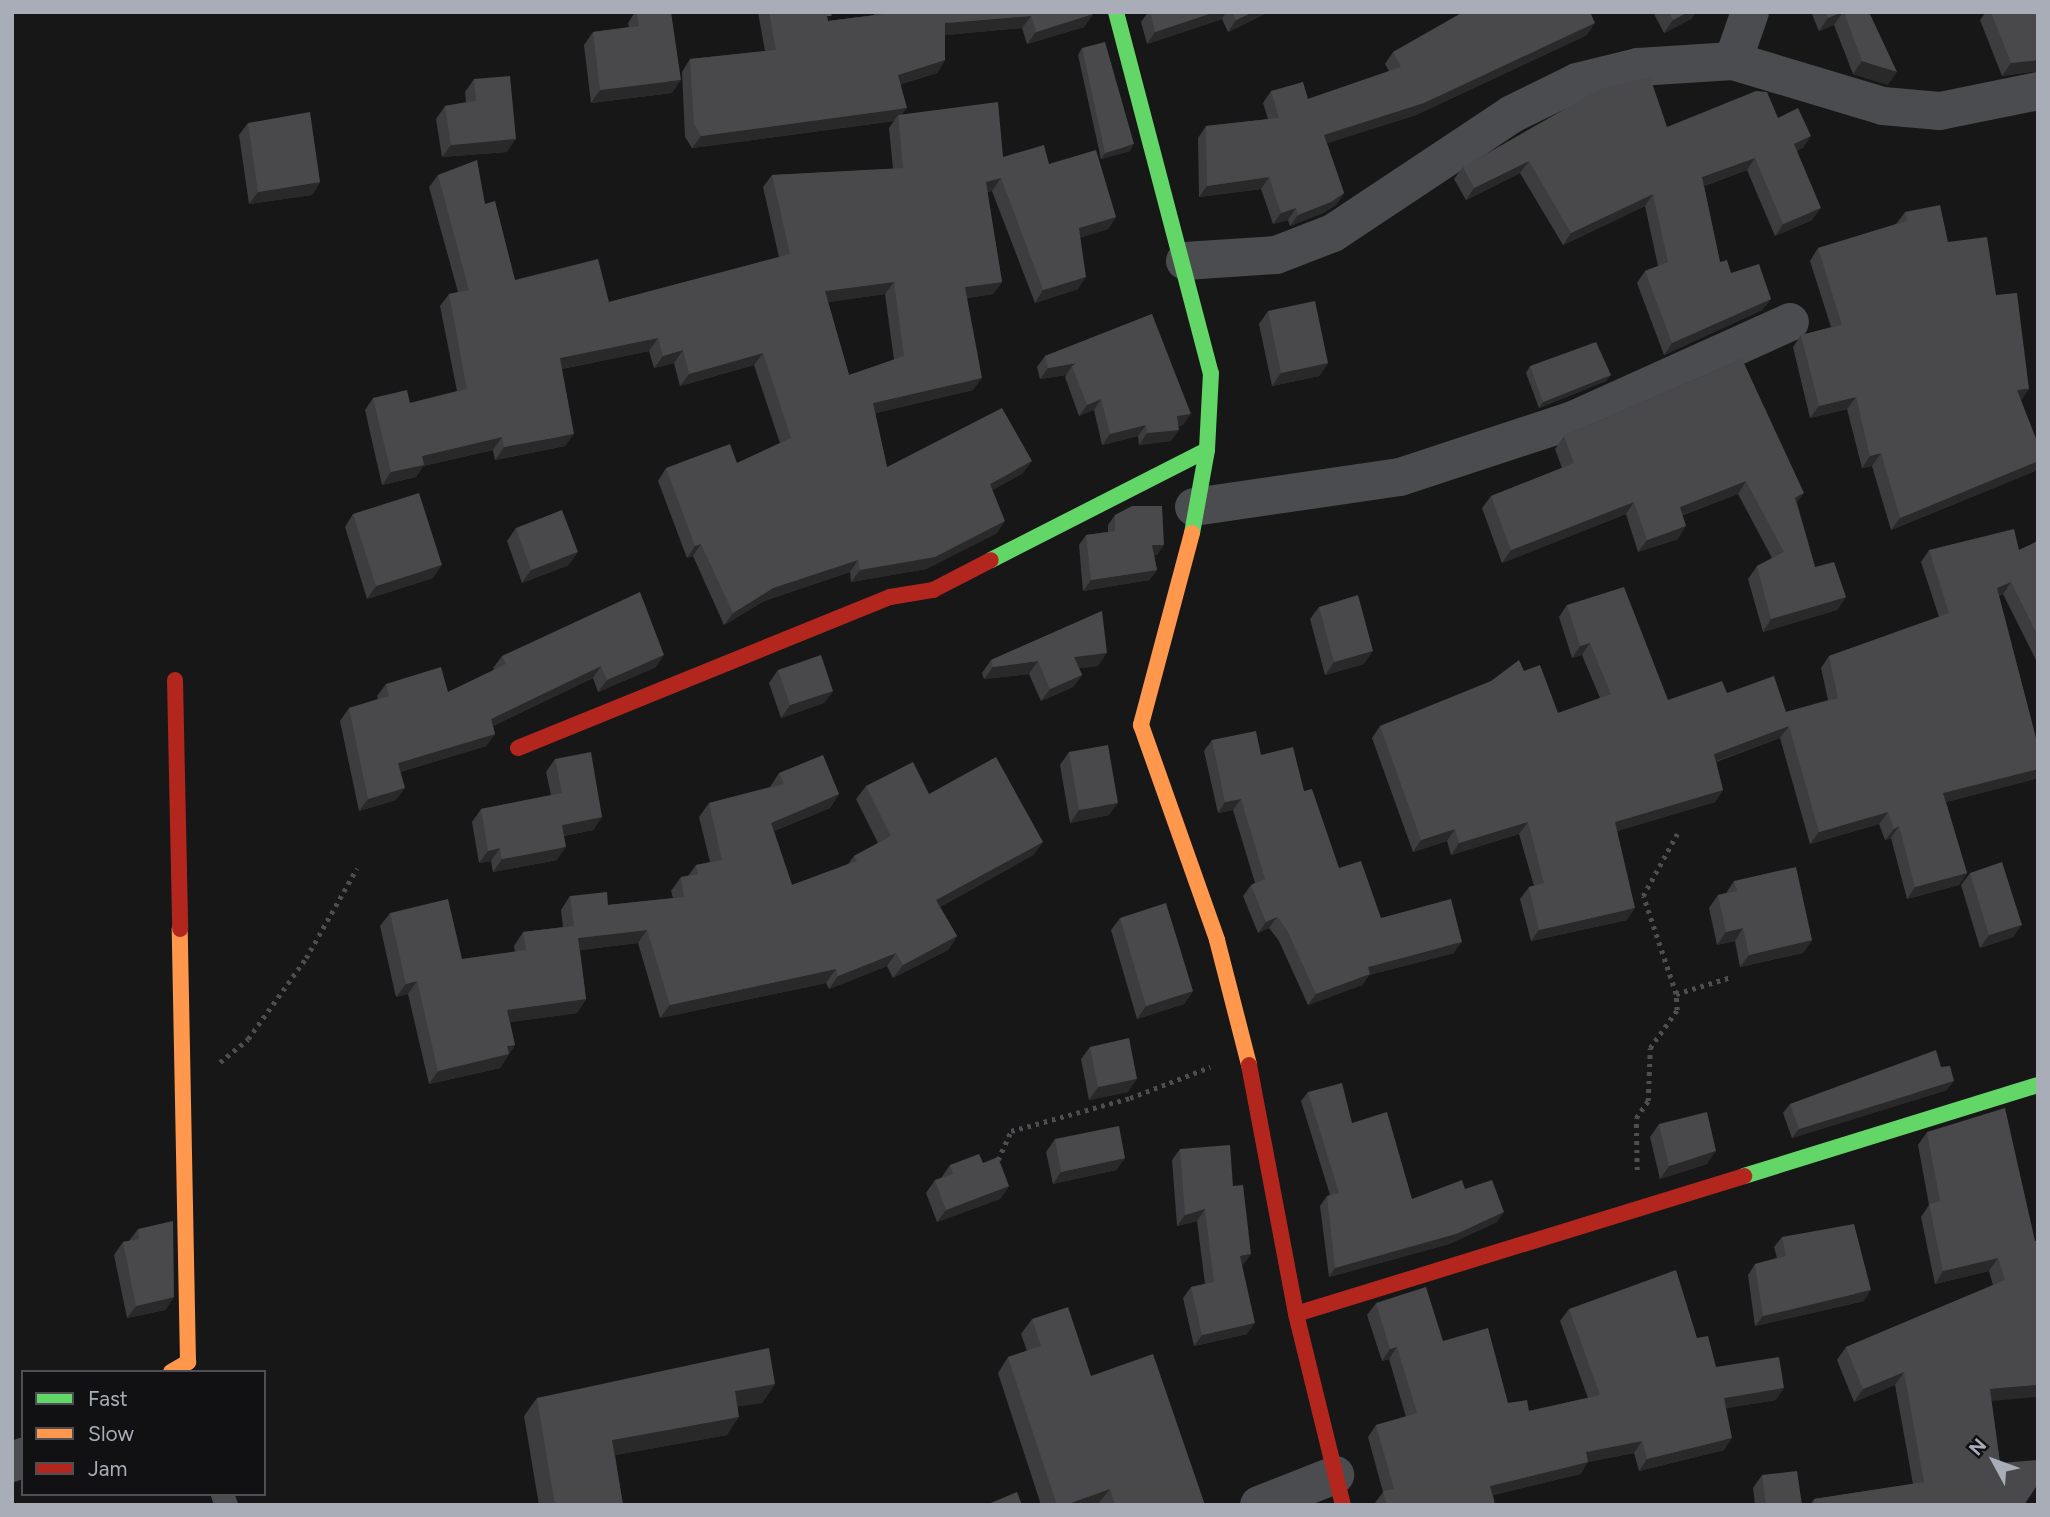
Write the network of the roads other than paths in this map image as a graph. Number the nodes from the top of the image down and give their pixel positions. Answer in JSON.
{"nodes":[{"id":1,"x":1116,"y":12,"type":"edge"},
{"id":2,"x":1750,"y":12,"type":"edge"},
{"id":3,"x":1733,"y":61,"type":"junction"},
{"id":4,"x":2038,"y":91,"type":"edge"},
{"id":5,"x":1185,"y":261,"type":"junction"},
{"id":6,"x":1790,"y":322,"type":"dead end"},
{"id":7,"x":1207,"y":450,"type":"junction"},
{"id":8,"x":1194,"y":507,"type":"junction"},
{"id":9,"x":175,"y":680,"type":"dead end"},
{"id":10,"x":518,"y":748,"type":"dead end"},
{"id":11,"x":2038,"y":1085,"type":"edge"},
{"id":12,"x":1296,"y":1314,"type":"junction"},
{"id":13,"x":183,"y":1369,"type":"edge"},
{"id":14,"x":1339,"y":1490,"type":"edge"},
{"id":15,"x":1259,"y":1505,"type":"edge"}],
"edges":[{"from":1,"to":5,"type":"street"},
{"from":2,"to":3,"type":"street"},
{"from":3,"to":4,"type":"street"},
{"from":3,"to":5,"type":"street"},
{"from":5,"to":7,"type":"street"},
{"from":6,"to":8,"type":"street"},
{"from":7,"to":8,"type":"street"},
{"from":7,"to":10,"type":"street"},
{"from":8,"to":12,"type":"street"},
{"from":9,"to":13,"type":"street"},
{"from":11,"to":12,"type":"street"},
{"from":12,"to":14,"type":"street"},
{"from":14,"to":15,"type":"street"}]}
